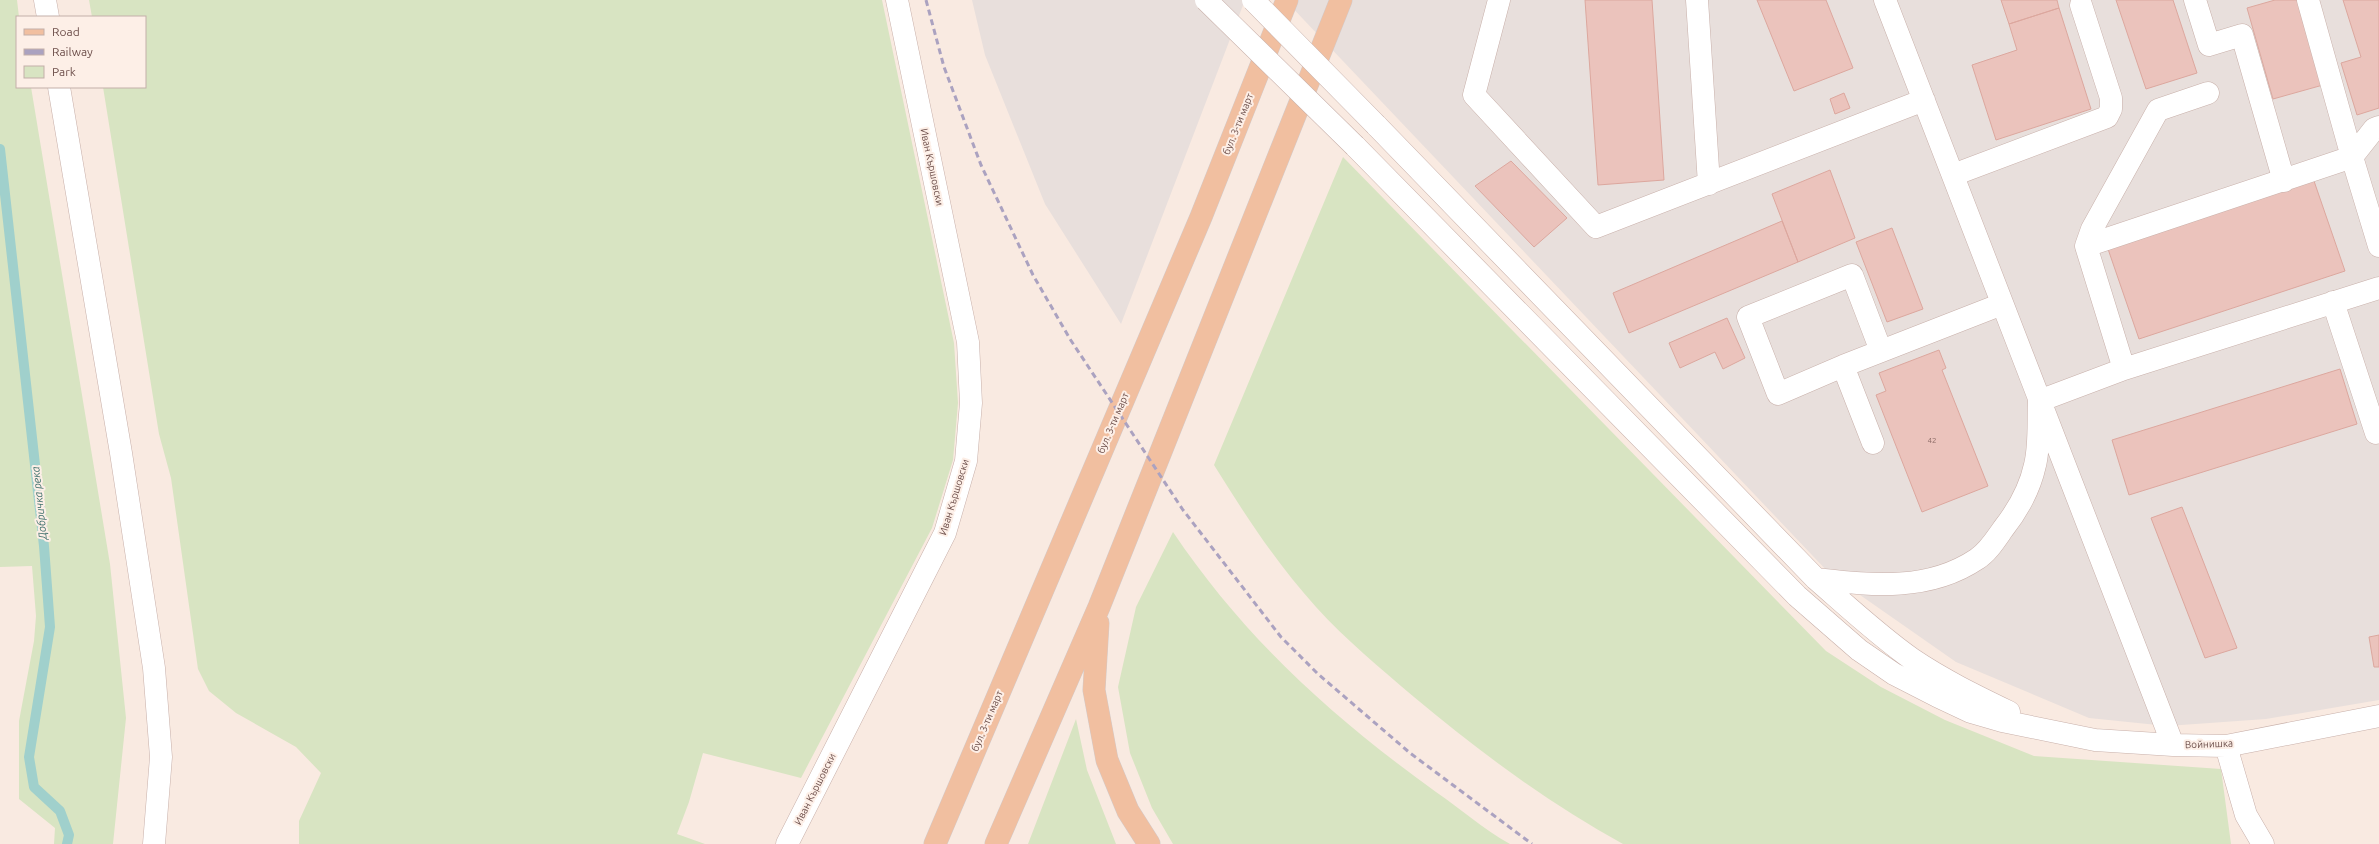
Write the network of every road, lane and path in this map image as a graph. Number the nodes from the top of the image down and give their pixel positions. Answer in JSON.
{"nodes":[{"id":1,"x":45,"y":0,"type":"edge"},
{"id":2,"x":897,"y":0,"type":"edge"},
{"id":3,"x":1206,"y":0,"type":"edge"},
{"id":4,"x":1253,"y":0,"type":"edge"},
{"id":5,"x":1287,"y":0,"type":"edge"},
{"id":6,"x":1341,"y":0,"type":"edge"},
{"id":7,"x":1499,"y":0,"type":"edge"},
{"id":8,"x":1697,"y":0,"type":"edge"},
{"id":9,"x":1885,"y":0,"type":"edge"},
{"id":10,"x":2195,"y":0,"type":"edge"},
{"id":11,"x":2308,"y":0,"type":"edge"},
{"id":12,"x":2081,"y":5,"type":"dead end"},
{"id":13,"x":48,"y":16,"type":"edge"},
{"id":14,"x":60,"y":88,"type":"edge"},
{"id":15,"x":2208,"y":93,"type":"dead end"},
{"id":16,"x":1924,"y":100,"type":"junction"},
{"id":17,"x":2379,"y":127,"type":"edge"},
{"id":18,"x":2352,"y":157,"type":"junction"},
{"id":19,"x":1953,"y":174,"type":"junction"},
{"id":20,"x":2284,"y":181,"type":"junction"},
{"id":21,"x":1709,"y":184,"type":"junction"},
{"id":22,"x":2086,"y":246,"type":"junction"},
{"id":23,"x":2379,"y":246,"type":"edge"},
{"id":24,"x":2379,"y":288,"type":"edge"},
{"id":25,"x":2333,"y":302,"type":"junction"},
{"id":26,"x":2002,"y":304,"type":"junction"},
{"id":27,"x":1880,"y":351,"type":"junction"},
{"id":28,"x":1843,"y":366,"type":"junction"},
{"id":29,"x":2124,"y":369,"type":"junction"},
{"id":30,"x":2039,"y":401,"type":"junction"},
{"id":31,"x":2379,"y":432,"type":"edge"},
{"id":32,"x":1872,"y":443,"type":"dead end"},
{"id":33,"x":1816,"y":579,"type":"junction"},
{"id":34,"x":1099,"y":607,"type":"junction"},
{"id":35,"x":2379,"y":716,"type":"edge"},
{"id":36,"x":2038,"y":727,"type":"junction"},
{"id":37,"x":2173,"y":745,"type":"junction"},
{"id":38,"x":2226,"y":746,"type":"junction"},
{"id":39,"x":154,"y":844,"type":"edge"},
{"id":40,"x":787,"y":844,"type":"edge"},
{"id":41,"x":935,"y":844,"type":"edge"},
{"id":42,"x":996,"y":844,"type":"edge"},
{"id":43,"x":1149,"y":844,"type":"edge"},
{"id":44,"x":2263,"y":844,"type":"edge"}],
"edges":[{"from":1,"to":13,"type":"street"},
{"from":2,"to":40,"type":"street","name":"Иван Кършовски"},
{"from":3,"to":36,"type":"street","bridge":true},
{"from":4,"to":33,"type":"street","bridge":true},
{"from":5,"to":41,"type":"main road","name":"бул. 3-ти март"},
{"from":6,"to":34,"type":"main road"},
{"from":7,"to":21,"type":"street"},
{"from":8,"to":21,"type":"street"},
{"from":9,"to":16,"type":"street"},
{"from":10,"to":20,"type":"street"},
{"from":11,"to":18,"type":"street"},
{"from":12,"to":19,"type":"street"},
{"from":14,"to":39,"type":"street"},
{"from":15,"to":22,"type":"street"},
{"from":16,"to":19,"type":"street"},
{"from":16,"to":21,"type":"street"},
{"from":17,"to":18,"type":"street"},
{"from":18,"to":20,"type":"street"},
{"from":18,"to":23,"type":"street"},
{"from":19,"to":26,"type":"street"},
{"from":20,"to":22,"type":"street"},
{"from":22,"to":29,"type":"street"},
{"from":24,"to":25,"type":"street"},
{"from":25,"to":29,"type":"street"},
{"from":25,"to":31,"type":"street"},
{"from":26,"to":27,"type":"street"},
{"from":26,"to":30,"type":"street"},
{"from":27,"to":28,"type":"street"},
{"from":27,"to":28,"type":"street"},
{"from":28,"to":32,"type":"street"},
{"from":29,"to":30,"type":"street"},
{"from":30,"to":33,"type":"street"},
{"from":30,"to":37,"type":"street"},
{"from":33,"to":36,"type":"street"},
{"from":34,"to":42,"type":"main road"},
{"from":34,"to":43,"type":"main road"},
{"from":35,"to":38,"type":"street","name":"Войнишка"},
{"from":36,"to":37,"type":"street","name":"Войнишка"},
{"from":37,"to":38,"type":"street","name":"Войнишка"},
{"from":38,"to":44,"type":"street"}]}
